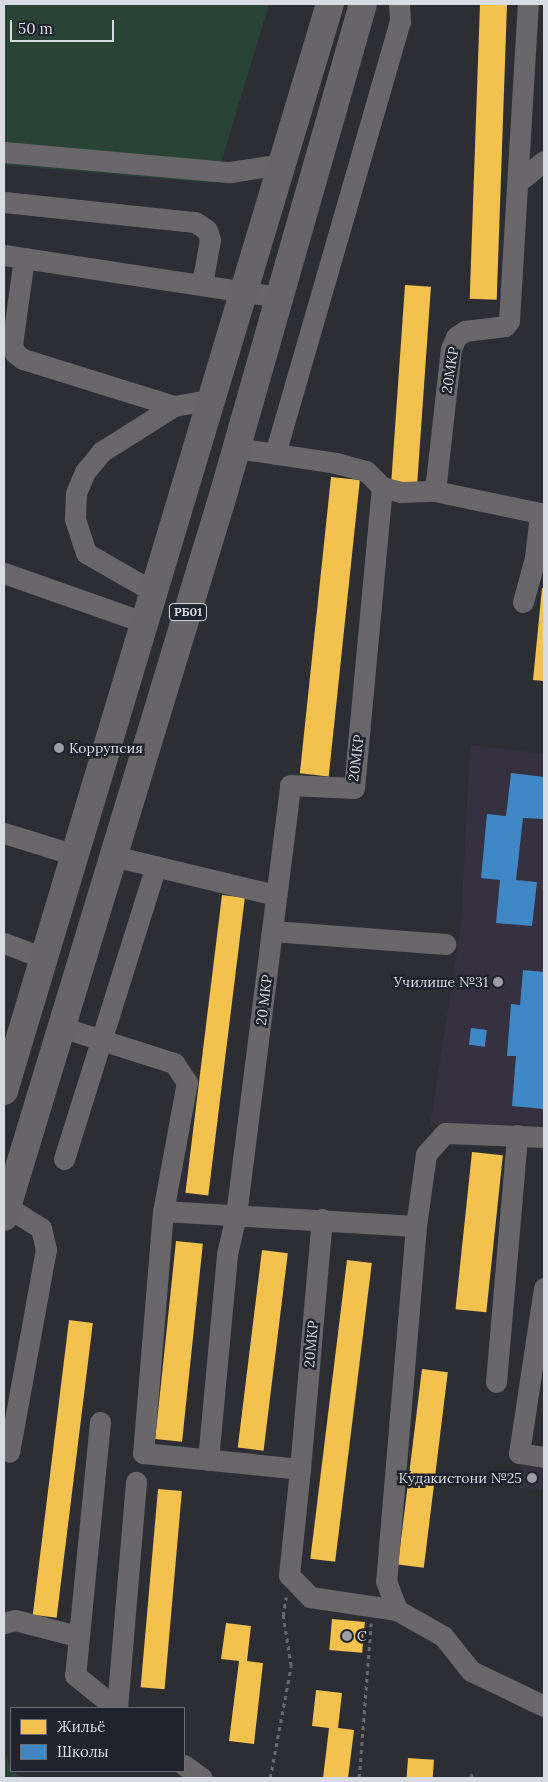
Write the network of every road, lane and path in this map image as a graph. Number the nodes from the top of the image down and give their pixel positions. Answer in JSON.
{"nodes":[{"id":1,"x":330,"y":4,"type":"edge"},
{"id":2,"x":363,"y":4,"type":"edge"},
{"id":3,"x":399,"y":4,"type":"edge"},
{"id":4,"x":528,"y":4,"type":"edge"},
{"id":5,"x":4,"y":152,"type":"edge"},
{"id":6,"x":544,"y":161,"type":"edge"},
{"id":7,"x":282,"y":164,"type":"junction"},
{"id":8,"x":518,"y":182,"type":"junction"},
{"id":9,"x":4,"y":202,"type":"edge"},
{"id":10,"x":14,"y":256,"type":"edge"},
{"id":11,"x":202,"y":284,"type":"junction"},
{"id":12,"x":246,"y":290,"type":"junction"},
{"id":13,"x":280,"y":297,"type":"junction"},
{"id":14,"x":212,"y":399,"type":"junction"},
{"id":15,"x":174,"y":406,"type":"junction"},
{"id":16,"x":237,"y":448,"type":"junction"},
{"id":17,"x":275,"y":454,"type":"junction"},
{"id":18,"x":382,"y":487,"type":"junction"},
{"id":19,"x":435,"y":491,"type":"junction"},
{"id":20,"x":542,"y":514,"type":"edge"},
{"id":21,"x":4,"y":574,"type":"edge"},
{"id":22,"x":154,"y":592,"type":"junction"},
{"id":23,"x":191,"y":601,"type":"junction"},
{"id":24,"x":523,"y":602,"type":"dead end"},
{"id":25,"x":146,"y":623,"type":"junction"},
{"id":26,"x":180,"y":635,"type":"junction"},
{"id":27,"x":290,"y":785,"type":"joint"},
{"id":28,"x":4,"y":833,"type":"edge"},
{"id":29,"x":75,"y":855,"type":"junction"},
{"id":30,"x":113,"y":856,"type":"junction"},
{"id":31,"x":156,"y":866,"type":"junction"},
{"id":32,"x":276,"y":895,"type":"junction"},
{"id":33,"x":272,"y":931,"type":"junction"},
{"id":34,"x":4,"y":943,"type":"edge"},
{"id":35,"x":446,"y":944,"type":"dead end"},
{"id":36,"x":44,"y":958,"type":"junction"},
{"id":37,"x":61,"y":1027,"type":"junction"},
{"id":38,"x":100,"y":1038,"type":"junction"},
{"id":39,"x":6,"y":1083,"type":"edge"},
{"id":40,"x":44,"y":1084,"type":"junction"},
{"id":41,"x":517,"y":1135,"type":"junction"},
{"id":42,"x":544,"y":1136,"type":"edge"},
{"id":43,"x":64,"y":1159,"type":"dead end"},
{"id":44,"x":163,"y":1211,"type":"junction"},
{"id":45,"x":5,"y":1212,"type":"edge"},
{"id":46,"x":236,"y":1215,"type":"junction"},
{"id":47,"x":322,"y":1219,"type":"junction"},
{"id":48,"x":416,"y":1226,"type":"junction"},
{"id":49,"x":544,"y":1288,"type":"edge"},
{"id":50,"x":496,"y":1382,"type":"dead end"},
{"id":51,"x":100,"y":1422,"type":"dead end"},
{"id":52,"x":9,"y":1452,"type":"dead end"},
{"id":53,"x":544,"y":1457,"type":"edge"},
{"id":54,"x":208,"y":1460,"type":"junction"},
{"id":55,"x":300,"y":1469,"type":"junction"},
{"id":56,"x":136,"y":1482,"type":"dead end"},
{"id":57,"x":289,"y":1575,"type":"junction"},
{"id":58,"x":373,"y":1608,"type":"junction"},
{"id":59,"x":397,"y":1610,"type":"junction"},
{"id":60,"x":4,"y":1623,"type":"edge"},
{"id":61,"x":77,"y":1636,"type":"junction"},
{"id":62,"x":544,"y":1706,"type":"edge"},
{"id":63,"x":115,"y":1707,"type":"edge"},
{"id":64,"x":116,"y":1707,"type":"edge"},
{"id":65,"x":185,"y":1766,"type":"edge"},
{"id":66,"x":472,"y":1770,"type":"dead end"},
{"id":67,"x":202,"y":1778,"type":"edge"},
{"id":68,"x":270,"y":1778,"type":"edge"},
{"id":69,"x":359,"y":1778,"type":"edge"},
{"id":70,"x":470,"y":1778,"type":"edge"}],
"edges":[{"from":1,"to":7,"type":"highway","number":"РБ01"},
{"from":2,"to":13,"type":"highway","number":"РБ01"},
{"from":3,"to":17,"type":"street"},
{"from":4,"to":8,"type":"street","name":"20МКР"},
{"from":5,"to":7,"type":"street"},
{"from":6,"to":8,"type":"street"},
{"from":7,"to":12,"type":"highway","number":"РБ01"},
{"from":8,"to":19,"type":"street","name":"20МКР"},
{"from":9,"to":11,"type":"street"},
{"from":10,"to":11,"type":"street"},
{"from":10,"to":15,"type":"street"},
{"from":11,"to":12,"type":"street"},
{"from":12,"to":13,"type":"street"},
{"from":12,"to":14,"type":"highway","number":"РБ01"},
{"from":13,"to":16,"type":"highway","number":"РБ01"},
{"from":14,"to":15,"type":"street"},
{"from":14,"to":22,"type":"highway","number":"РБ01"},
{"from":15,"to":22,"type":"street"},
{"from":16,"to":17,"type":"street"},
{"from":16,"to":23,"type":"highway","number":"РБ01"},
{"from":17,"to":18,"type":"street"},
{"from":18,"to":19,"type":"street"},
{"from":18,"to":27,"type":"street","name":"20МКР"},
{"from":19,"to":20,"type":"street"},
{"from":20,"to":24,"type":"street"},
{"from":21,"to":25,"type":"street"},
{"from":22,"to":23,"type":"highway"},
{"from":22,"to":25,"type":"highway","number":"РБ01"},
{"from":23,"to":26,"type":"highway","number":"РБ01"},
{"from":25,"to":26,"type":"highway"},
{"from":25,"to":29,"type":"highway","number":"РБ01"},
{"from":26,"to":30,"type":"highway","number":"РБ01"},
{"from":27,"to":32,"type":"street","name":"20 МКР"},
{"from":28,"to":29,"type":"street"},
{"from":29,"to":36,"type":"highway","number":"РБ01"},
{"from":30,"to":31,"type":"street"},
{"from":30,"to":37,"type":"highway","number":"РБ01"},
{"from":31,"to":32,"type":"street"},
{"from":31,"to":38,"type":"street"},
{"from":32,"to":33,"type":"street","name":"20 МКР"},
{"from":33,"to":35,"type":"street"},
{"from":33,"to":46,"type":"street","name":"20 МКР"},
{"from":34,"to":36,"type":"street"},
{"from":36,"to":39,"type":"highway","number":"РБ01"},
{"from":37,"to":38,"type":"street"},
{"from":37,"to":40,"type":"highway","number":"РБ01"},
{"from":38,"to":43,"type":"street"},
{"from":38,"to":44,"type":"street"},
{"from":39,"to":40,"type":"highway"},
{"from":40,"to":45,"type":"highway","number":"РБ01"},
{"from":41,"to":42,"type":"street"},
{"from":41,"to":48,"type":"street"},
{"from":41,"to":50,"type":"street"},
{"from":44,"to":46,"type":"street"},
{"from":44,"to":54,"type":"street"},
{"from":45,"to":52,"type":"street"},
{"from":46,"to":47,"type":"street"},
{"from":46,"to":54,"type":"street"},
{"from":47,"to":48,"type":"street"},
{"from":47,"to":55,"type":"street","name":"20МКР"},
{"from":48,"to":59,"type":"street"},
{"from":49,"to":53,"type":"street"},
{"from":51,"to":61,"type":"street"},
{"from":54,"to":55,"type":"street"},
{"from":55,"to":57,"type":"street","name":"20МКР"},
{"from":56,"to":64,"type":"street"},
{"from":57,"to":58,"type":"street"},
{"from":57,"to":68,"type":"path"},
{"from":58,"to":59,"type":"street"},
{"from":58,"to":69,"type":"path"},
{"from":59,"to":62,"type":"street"},
{"from":60,"to":61,"type":"street"},
{"from":61,"to":63,"type":"street"},
{"from":65,"to":67,"type":"street"},
{"from":66,"to":70,"type":"path"}]}
